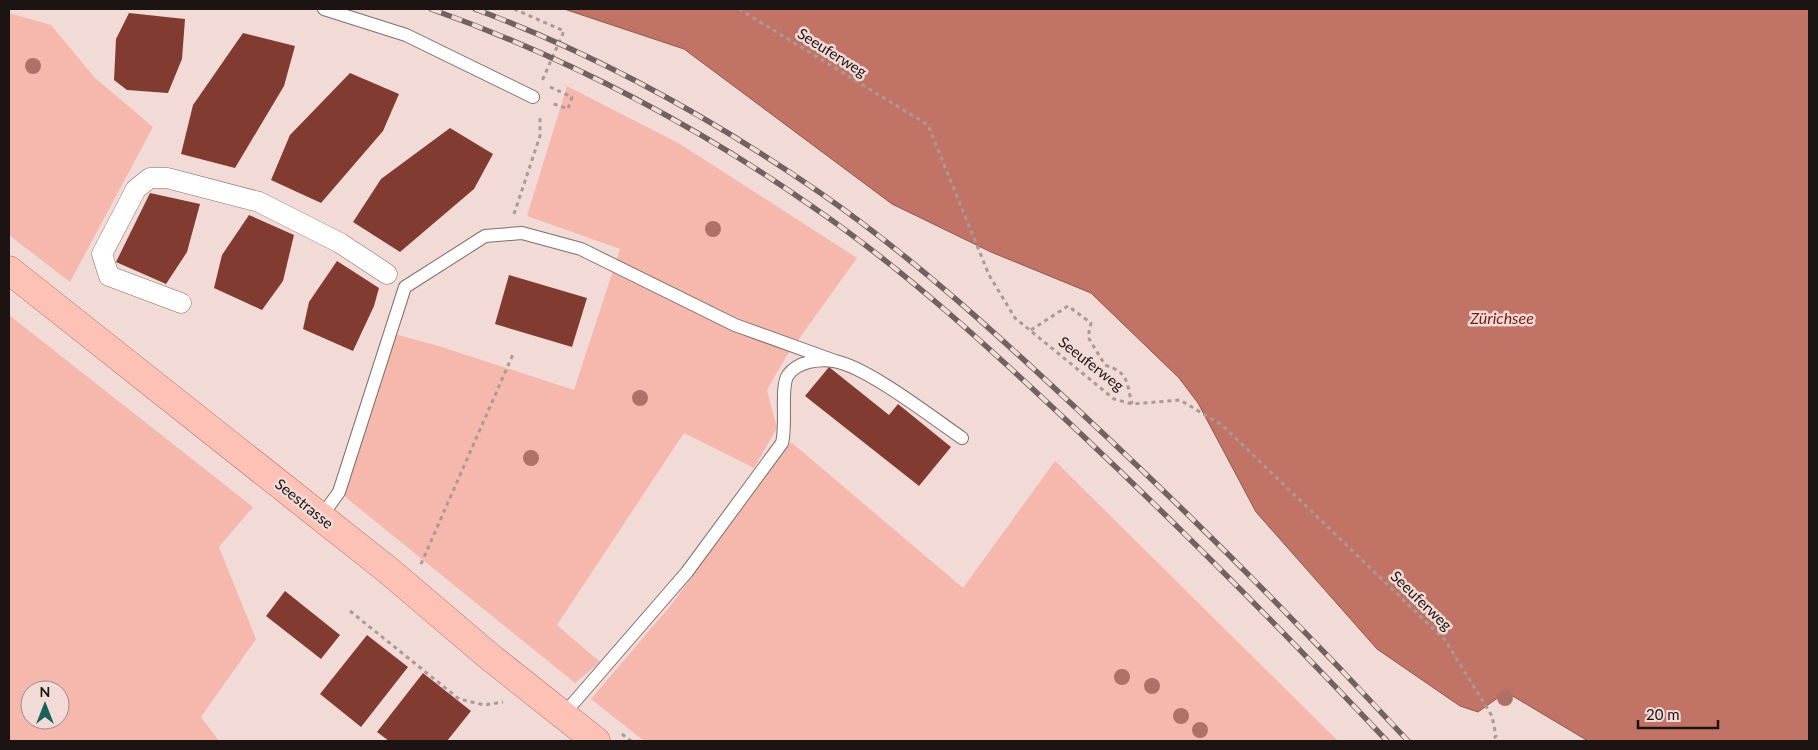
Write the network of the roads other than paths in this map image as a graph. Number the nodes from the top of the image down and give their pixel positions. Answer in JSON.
{"nodes":[{"id":1,"x":324,"y":9,"type":"edge"},
{"id":2,"x":534,"y":97,"type":"road end"},
{"id":3,"x":9,"y":270,"type":"edge"},
{"id":4,"x":387,"y":274,"type":"dead end"},
{"id":5,"x":181,"y":303,"type":"dead end"},
{"id":6,"x":835,"y":361,"type":"junction"},
{"id":7,"x":962,"y":438,"type":"dead end"},
{"id":8,"x":321,"y":517,"type":"junction"},
{"id":9,"x":563,"y":715,"type":"junction"},
{"id":10,"x":596,"y":741,"type":"edge"}],
"edges":[{"from":1,"to":2,"type":"lane"},
{"from":3,"to":8,"type":"main road","name":"Seestrasse"},
{"from":4,"to":5,"type":"street"},
{"from":6,"to":7,"type":"lane"},
{"from":6,"to":8,"type":"lane"},
{"from":6,"to":9,"type":"lane"},
{"from":8,"to":9,"type":"main road","name":"Seestrasse"},
{"from":9,"to":10,"type":"main road","name":"Seestrasse"}]}
